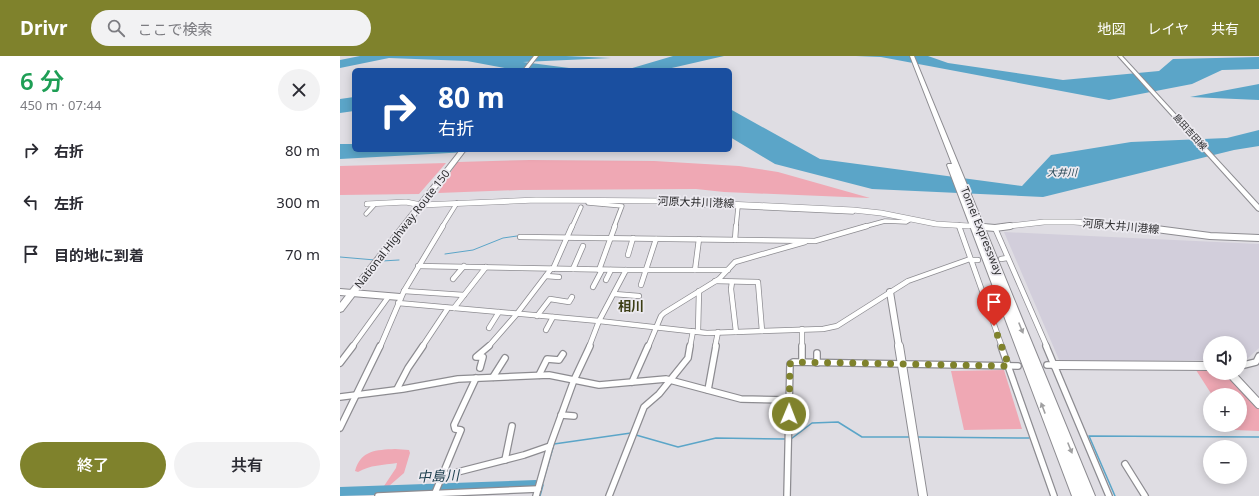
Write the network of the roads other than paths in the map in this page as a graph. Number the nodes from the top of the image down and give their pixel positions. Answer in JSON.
{"nodes":[{"id":1,"x":536,"y":56,"type":"edge"},
{"id":2,"x":908,"y":56,"type":"edge"},
{"id":3,"x":912,"y":56,"type":"edge"},
{"id":4,"x":1120,"y":56,"type":"edge"},
{"id":5,"x":527,"y":68,"type":"edge"},
{"id":6,"x":461,"y":152,"type":"edge"},
{"id":7,"x":584,"y":200,"type":"junction"},
{"id":8,"x":702,"y":202,"type":"junction"},
{"id":9,"x":423,"y":203,"type":"junction"},
{"id":10,"x":457,"y":203,"type":"junction"},
{"id":11,"x":367,"y":204,"type":"dead end"},
{"id":12,"x":375,"y":204,"type":"junction"},
{"id":13,"x":581,"y":207,"type":"dead end"},
{"id":14,"x":738,"y":207,"type":"junction"},
{"id":15,"x":1259,"y":209,"type":"edge"},
{"id":16,"x":855,"y":210,"type":"junction"},
{"id":17,"x":972,"y":213,"type":"junction"},
{"id":18,"x":366,"y":214,"type":"dead end"},
{"id":19,"x":911,"y":219,"type":"junction"},
{"id":20,"x":959,"y":225,"type":"junction"},
{"id":21,"x":968,"y":226,"type":"dead end"},
{"id":22,"x":983,"y":227,"type":"dead end"},
{"id":23,"x":995,"y":228,"type":"junction"},
{"id":24,"x":568,"y":235,"type":"junction"},
{"id":25,"x":612,"y":236,"type":"junction"},
{"id":26,"x":520,"y":237,"type":"dead end"},
{"id":27,"x":633,"y":238,"type":"junction"},
{"id":28,"x":735,"y":238,"type":"junction"},
{"id":29,"x":1259,"y":238,"type":"edge"},
{"id":30,"x":656,"y":239,"type":"junction"},
{"id":31,"x":699,"y":239,"type":"junction"},
{"id":32,"x":815,"y":240,"type":"junction"},
{"id":33,"x":582,"y":246,"type":"dead end"},
{"id":34,"x":628,"y":255,"type":"dead end"},
{"id":35,"x":1008,"y":258,"type":"junction"},
{"id":36,"x":970,"y":259,"type":"junction"},
{"id":37,"x":1001,"y":259,"type":"dead end"},
{"id":38,"x":978,"y":260,"type":"dead end"},
{"id":39,"x":418,"y":266,"type":"junction"},
{"id":40,"x":464,"y":266,"type":"junction"},
{"id":41,"x":486,"y":267,"type":"junction"},
{"id":42,"x":552,"y":269,"type":"junction"},
{"id":43,"x":573,"y":269,"type":"junction"},
{"id":44,"x":601,"y":270,"type":"junction"},
{"id":45,"x":611,"y":270,"type":"junction"},
{"id":46,"x":626,"y":270,"type":"junction"},
{"id":47,"x":647,"y":270,"type":"junction"},
{"id":48,"x":695,"y":270,"type":"junction"},
{"id":49,"x":728,"y":270,"type":"junction"},
{"id":50,"x":546,"y":276,"type":"junction"},
{"id":51,"x":559,"y":277,"type":"dead end"},
{"id":52,"x":453,"y":279,"type":"dead end"},
{"id":53,"x":606,"y":280,"type":"dead end"},
{"id":54,"x":715,"y":281,"type":"junction"},
{"id":55,"x":732,"y":282,"type":"junction"},
{"id":56,"x":641,"y":285,"type":"dead end"},
{"id":57,"x":593,"y":287,"type":"dead end"},
{"id":58,"x":404,"y":291,"type":"junction"},
{"id":59,"x":699,"y":291,"type":"junction"},
{"id":60,"x":340,"y":292,"type":"edge"},
{"id":61,"x":890,"y":292,"type":"junction"},
{"id":62,"x":352,"y":293,"type":"junction"},
{"id":63,"x":614,"y":294,"type":"junction"},
{"id":64,"x":389,"y":296,"type":"junction"},
{"id":65,"x":464,"y":296,"type":"junction"},
{"id":66,"x":639,"y":296,"type":"dead end"},
{"id":67,"x":399,"y":300,"type":"junction"},
{"id":68,"x":575,"y":303,"type":"dead end"},
{"id":69,"x":448,"y":308,"type":"junction"},
{"id":70,"x":454,"y":308,"type":"junction"},
{"id":71,"x":340,"y":309,"type":"edge"},
{"id":72,"x":499,"y":312,"type":"junction"},
{"id":73,"x":518,"y":314,"type":"junction"},
{"id":74,"x":537,"y":316,"type":"junction"},
{"id":75,"x":553,"y":317,"type":"junction"},
{"id":76,"x":599,"y":321,"type":"junction"},
{"id":77,"x":657,"y":327,"type":"junction"},
{"id":78,"x":489,"y":328,"type":"dead end"},
{"id":79,"x":802,"y":329,"type":"junction"},
{"id":80,"x":546,"y":330,"type":"dead end"},
{"id":81,"x":696,"y":331,"type":"junction"},
{"id":82,"x":762,"y":331,"type":"junction"},
{"id":83,"x":718,"y":332,"type":"junction"},
{"id":84,"x":736,"y":332,"type":"junction"},
{"id":85,"x":817,"y":353,"type":"dead end"},
{"id":86,"x":563,"y":354,"type":"dead end"},
{"id":87,"x":1259,"y":356,"type":"edge"},
{"id":88,"x":505,"y":358,"type":"dead end"},
{"id":89,"x":802,"y":362,"type":"junction"},
{"id":90,"x":340,"y":363,"type":"edge"},
{"id":91,"x":817,"y":363,"type":"junction"},
{"id":92,"x":901,"y":364,"type":"junction"},
{"id":93,"x":1247,"y":364,"type":"edge"},
{"id":94,"x":1046,"y":365,"type":"dead end"},
{"id":95,"x":1055,"y":365,"type":"junction"},
{"id":96,"x":1009,"y":366,"type":"junction"},
{"id":97,"x":1018,"y":366,"type":"dead end"},
{"id":98,"x":1203,"y":366,"type":"edge"},
{"id":99,"x":480,"y":368,"type":"dead end"},
{"id":100,"x":539,"y":375,"type":"junction"},
{"id":101,"x":493,"y":377,"type":"junction"},
{"id":102,"x":476,"y":378,"type":"junction"},
{"id":103,"x":574,"y":380,"type":"junction"},
{"id":104,"x":670,"y":380,"type":"junction"},
{"id":105,"x":1237,"y":380,"type":"edge"},
{"id":106,"x":632,"y":382,"type":"junction"},
{"id":107,"x":397,"y":390,"type":"junction"},
{"id":108,"x":708,"y":390,"type":"junction"},
{"id":109,"x":356,"y":396,"type":"junction"},
{"id":110,"x":340,"y":397,"type":"edge"},
{"id":111,"x":789,"y":400,"type":"junction"},
{"id":112,"x":1259,"y":404,"type":"edge"},
{"id":113,"x":561,"y":415,"type":"junction"},
{"id":114,"x":574,"y":416,"type":"dead end"},
{"id":115,"x":512,"y":426,"type":"dead end"},
{"id":116,"x":340,"y":428,"type":"edge"},
{"id":117,"x":550,"y":446,"type":"junction"},
{"id":118,"x":505,"y":460,"type":"junction"},
{"id":119,"x":1125,"y":464,"type":"dead end"},
{"id":120,"x":442,"y":476,"type":"junction"},
{"id":121,"x":538,"y":489,"type":"junction"},
{"id":122,"x":435,"y":492,"type":"junction"},
{"id":123,"x":485,"y":493,"type":"edge"},
{"id":124,"x":378,"y":496,"type":"edge"},
{"id":125,"x":536,"y":496,"type":"edge"},
{"id":126,"x":609,"y":496,"type":"edge"},
{"id":127,"x":787,"y":496,"type":"edge"},
{"id":128,"x":923,"y":496,"type":"edge"},
{"id":129,"x":1054,"y":496,"type":"edge"},
{"id":130,"x":1078,"y":496,"type":"edge"},
{"id":131,"x":1089,"y":496,"type":"edge"},
{"id":132,"x":1109,"y":496,"type":"edge"},
{"id":133,"x":1145,"y":496,"type":"edge"}],
"edges":[{"from":1,"to":5,"type":"highway"},
{"from":2,"to":17,"type":"highway","name":"Tomei Expressway"},
{"from":3,"to":17,"type":"highway","name":"Tomei Expressway"},
{"from":4,"to":15,"type":"main road","name":"島田吉田線"},
{"from":6,"to":9,"type":"highway","name":"National Highway Route 150"},
{"from":7,"to":8,"type":"main road","name":"河原大井川港線"},
{"from":7,"to":10,"type":"main road","name":"河原大井川港線"},
{"from":7,"to":25,"type":"street"},
{"from":8,"to":14,"type":"street"},
{"from":8,"to":16,"type":"main road","name":"河原大井川港線"},
{"from":9,"to":10,"type":"main road","name":"河原大井川港線"},
{"from":9,"to":12,"type":"main road","name":"河原大井川港線"},
{"from":9,"to":62,"type":"highway","name":"National Highway Route 150"},
{"from":10,"to":39,"type":"street"},
{"from":11,"to":12,"type":"main road","name":"河原大井川港線"},
{"from":12,"to":18,"type":"street"},
{"from":13,"to":24,"type":"street"},
{"from":14,"to":16,"type":"street"},
{"from":14,"to":28,"type":"street"},
{"from":16,"to":19,"type":"main road","name":"河原大井川港線"},
{"from":130,"to":17,"type":"highway","name":"Tomei Expressway","one_way":true},
{"from":17,"to":131,"type":"highway","name":"Tomei Expressway","one_way":true},
{"from":19,"to":20,"type":"main road","name":"河原大井川港線"},
{"from":19,"to":32,"type":"street"},
{"from":20,"to":21,"type":"main road","name":"河原大井川港線"},
{"from":20,"to":36,"type":"street"},
{"from":22,"to":23,"type":"main road","name":"河原大井川港線"},
{"from":23,"to":29,"type":"main road","name":"河原大井川港線"},
{"from":23,"to":35,"type":"street"},
{"from":24,"to":25,"type":"street"},
{"from":24,"to":26,"type":"street"},
{"from":24,"to":42,"type":"street"},
{"from":25,"to":27,"type":"street"},
{"from":25,"to":44,"type":"street"},
{"from":27,"to":30,"type":"street"},
{"from":27,"to":34,"type":"street"},
{"from":28,"to":31,"type":"street"},
{"from":28,"to":32,"type":"street"},
{"from":30,"to":31,"type":"street"},
{"from":30,"to":47,"type":"street"},
{"from":31,"to":48,"type":"street"},
{"from":32,"to":49,"type":"street"},
{"from":33,"to":43,"type":"street"},
{"from":35,"to":37,"type":"street"},
{"from":35,"to":95,"type":"street"},
{"from":36,"to":38,"type":"street"},
{"from":36,"to":61,"type":"street"},
{"from":36,"to":96,"type":"street"},
{"from":39,"to":40,"type":"street"},
{"from":39,"to":58,"type":"street"},
{"from":40,"to":41,"type":"street"},
{"from":40,"to":52,"type":"street"},
{"from":41,"to":42,"type":"street"},
{"from":41,"to":65,"type":"street"},
{"from":42,"to":43,"type":"street"},
{"from":42,"to":50,"type":"street"},
{"from":43,"to":44,"type":"street"},
{"from":44,"to":45,"type":"street"},
{"from":44,"to":57,"type":"street"},
{"from":45,"to":46,"type":"street"},
{"from":45,"to":53,"type":"street"},
{"from":46,"to":47,"type":"street"},
{"from":46,"to":63,"type":"street"},
{"from":47,"to":48,"type":"street"},
{"from":47,"to":56,"type":"street"},
{"from":48,"to":49,"type":"street"},
{"from":49,"to":54,"type":"street"},
{"from":50,"to":51,"type":"street"},
{"from":50,"to":73,"type":"street"},
{"from":54,"to":55,"type":"street"},
{"from":54,"to":59,"type":"street"},
{"from":55,"to":82,"type":"street"},
{"from":55,"to":84,"type":"street"},
{"from":58,"to":65,"type":"street"},
{"from":58,"to":67,"type":"street"},
{"from":59,"to":77,"type":"street"},
{"from":59,"to":81,"type":"street"},
{"from":60,"to":62,"type":"main road"},
{"from":61,"to":79,"type":"street"},
{"from":61,"to":92,"type":"main road"},
{"from":62,"to":64,"type":"main road"},
{"from":62,"to":71,"type":"highway","name":"National Highway Route 150"},
{"from":63,"to":66,"type":"street"},
{"from":63,"to":76,"type":"street"},
{"from":64,"to":67,"type":"main road"},
{"from":64,"to":90,"type":"street"},
{"from":65,"to":70,"type":"street"},
{"from":67,"to":69,"type":"street"},
{"from":67,"to":109,"type":"street"},
{"from":68,"to":74,"type":"street"},
{"from":69,"to":70,"type":"street"},
{"from":69,"to":107,"type":"street"},
{"from":70,"to":72,"type":"street"},
{"from":72,"to":73,"type":"street"},
{"from":72,"to":78,"type":"street"},
{"from":73,"to":74,"type":"street"},
{"from":73,"to":99,"type":"street"},
{"from":74,"to":75,"type":"street"},
{"from":75,"to":76,"type":"street"},
{"from":75,"to":80,"type":"street"},
{"from":76,"to":77,"type":"street"},
{"from":76,"to":103,"type":"street"},
{"from":77,"to":81,"type":"street"},
{"from":77,"to":106,"type":"street"},
{"from":79,"to":82,"type":"street"},
{"from":79,"to":89,"type":"street"},
{"from":81,"to":83,"type":"street"},
{"from":81,"to":104,"type":"street"},
{"from":82,"to":84,"type":"street"},
{"from":83,"to":84,"type":"street"},
{"from":83,"to":108,"type":"street"},
{"from":85,"to":91,"type":"street"},
{"from":86,"to":100,"type":"street"},
{"from":87,"to":93,"type":"street"},
{"from":88,"to":101,"type":"street"},
{"from":89,"to":91,"type":"street"},
{"from":89,"to":111,"type":"street"},
{"from":91,"to":92,"type":"street"},
{"from":92,"to":96,"type":"street"},
{"from":92,"to":128,"type":"main road"},
{"from":94,"to":95,"type":"street"},
{"from":95,"to":98,"type":"main road"},
{"from":95,"to":132,"type":"street"},
{"from":96,"to":97,"type":"street"},
{"from":96,"to":129,"type":"street"},
{"from":100,"to":101,"type":"street"},
{"from":100,"to":103,"type":"street"},
{"from":101,"to":102,"type":"street"},
{"from":102,"to":107,"type":"street"},
{"from":102,"to":120,"type":"street"},
{"from":103,"to":106,"type":"street"},
{"from":103,"to":113,"type":"street"},
{"from":104,"to":106,"type":"street"},
{"from":104,"to":108,"type":"street"},
{"from":104,"to":126,"type":"street"},
{"from":105,"to":112,"type":"main road"},
{"from":107,"to":109,"type":"street"},
{"from":108,"to":111,"type":"street"},
{"from":109,"to":110,"type":"street"},
{"from":109,"to":116,"type":"street"},
{"from":111,"to":127,"type":"street"},
{"from":113,"to":114,"type":"street"},
{"from":113,"to":117,"type":"street"},
{"from":115,"to":118,"type":"street"},
{"from":117,"to":118,"type":"street"},
{"from":117,"to":121,"type":"street"},
{"from":118,"to":120,"type":"street"},
{"from":119,"to":133,"type":"street"},
{"from":120,"to":122,"type":"street"},
{"from":121,"to":123,"type":"street"},
{"from":121,"to":125,"type":"street"},
{"from":122,"to":123,"type":"street"},
{"from":122,"to":124,"type":"street"}]}
